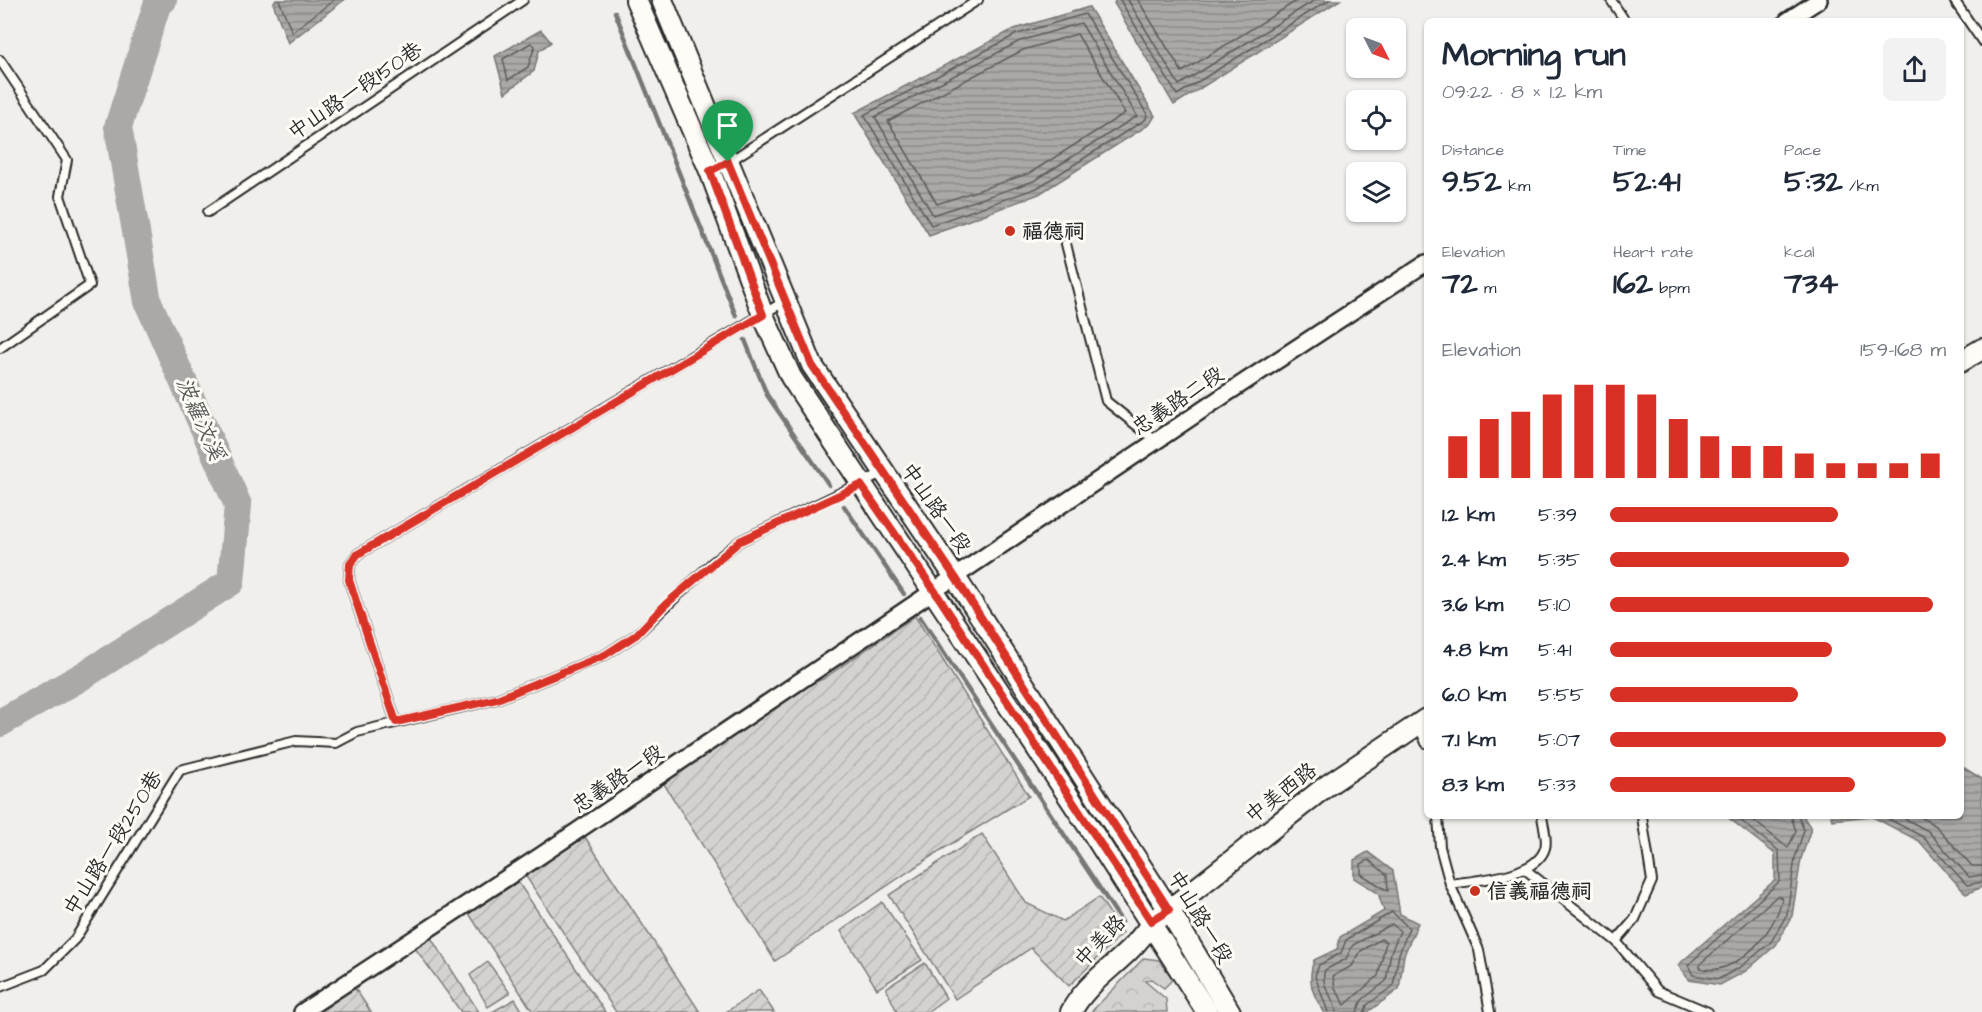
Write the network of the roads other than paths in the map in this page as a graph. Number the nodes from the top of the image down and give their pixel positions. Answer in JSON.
{"nodes":[{"id":1,"x":523,"y":0,"type":"edge"},
{"id":2,"x":636,"y":0,"type":"edge"},
{"id":3,"x":662,"y":0,"type":"edge"},
{"id":4,"x":978,"y":0,"type":"edge"},
{"id":5,"x":1611,"y":0,"type":"edge"},
{"id":6,"x":1819,"y":0,"type":"edge"},
{"id":7,"x":1954,"y":0,"type":"edge"},
{"id":8,"x":1623,"y":18,"type":"edge"},
{"id":9,"x":1792,"y":18,"type":"edge"},
{"id":10,"x":1982,"y":41,"type":"edge"},
{"id":11,"x":0,"y":60,"type":"edge"},
{"id":12,"x":728,"y":162,"type":"junction"},
{"id":13,"x":710,"y":171,"type":"junction"},
{"id":14,"x":208,"y":212,"type":"dead end"},
{"id":15,"x":1066,"y":244,"type":"dead end"},
{"id":16,"x":1424,"y":263,"type":"edge"},
{"id":17,"x":785,"y":301,"type":"junction"},
{"id":18,"x":763,"y":315,"type":"junction"},
{"id":19,"x":0,"y":348,"type":"edge"},
{"id":20,"x":1982,"y":349,"type":"edge"},
{"id":21,"x":1964,"y":360,"type":"edge"},
{"id":22,"x":1156,"y":441,"type":"junction"},
{"id":23,"x":882,"y":473,"type":"junction"},
{"id":24,"x":861,"y":485,"type":"junction"},
{"id":25,"x":955,"y":577,"type":"junction"},
{"id":26,"x":934,"y":590,"type":"junction"},
{"id":27,"x":396,"y":722,"type":"junction"},
{"id":28,"x":1423,"y":722,"type":"edge"},
{"id":29,"x":1438,"y":819,"type":"edge"},
{"id":30,"x":1542,"y":819,"type":"edge"},
{"id":31,"x":1642,"y":819,"type":"edge"},
{"id":32,"x":1526,"y":870,"type":"junction"},
{"id":33,"x":1450,"y":885,"type":"junction"},
{"id":34,"x":1169,"y":910,"type":"junction"},
{"id":35,"x":1151,"y":921,"type":"junction"},
{"id":36,"x":1616,"y":941,"type":"junction"},
{"id":37,"x":0,"y":987,"type":"edge"},
{"id":38,"x":302,"y":1012,"type":"edge"},
{"id":39,"x":1071,"y":1012,"type":"edge"},
{"id":40,"x":1207,"y":1012,"type":"edge"},
{"id":41,"x":1230,"y":1012,"type":"edge"},
{"id":42,"x":1490,"y":1012,"type":"edge"},
{"id":43,"x":1708,"y":1012,"type":"edge"}],
"edges":[{"from":1,"to":14,"type":"lane","name":"中山路一段150巷"},
{"from":2,"to":13,"type":"street","name":"中山路一段"},
{"from":3,"to":12,"type":"street","name":"中山路一段"},
{"from":4,"to":12,"type":"lane"},
{"from":5,"to":8,"type":"lane"},
{"from":6,"to":9,"type":"street"},
{"from":7,"to":10,"type":"lane"},
{"from":11,"to":19,"type":"lane"},
{"from":12,"to":13,"type":"lane"},
{"from":12,"to":17,"type":"street","name":"中山路一段"},
{"from":13,"to":18,"type":"street","name":"中山路一段"},
{"from":15,"to":22,"type":"lane"},
{"from":16,"to":22,"type":"street","name":"忠義路二段"},
{"from":17,"to":18,"type":"lane"},
{"from":17,"to":23,"type":"street","name":"中山路一段"},
{"from":18,"to":24,"type":"street","name":"中山路一段"},
{"from":18,"to":27,"type":"lane"},
{"from":20,"to":21,"type":"street"},
{"from":22,"to":25,"type":"street","name":"忠義路二段"},
{"from":23,"to":24,"type":"lane","name":"中山路一段250巷"},
{"from":23,"to":25,"type":"street","name":"中山路一段"},
{"from":24,"to":26,"type":"street","name":"中山路一段"},
{"from":24,"to":27,"type":"lane","name":"中山路一段250巷"},
{"from":25,"to":26,"type":"street","name":"忠義路一段"},
{"from":25,"to":34,"type":"street","name":"中山路一段"},
{"from":26,"to":35,"type":"street","name":"中山路一段"},
{"from":26,"to":38,"type":"street","name":"忠義路一段"},
{"from":27,"to":37,"type":"lane","name":"中山路一段250巷"},
{"from":28,"to":34,"type":"street","name":"中美西路"},
{"from":29,"to":33,"type":"lane"},
{"from":30,"to":32,"type":"lane"},
{"from":31,"to":36,"type":"lane"},
{"from":32,"to":33,"type":"lane"},
{"from":32,"to":36,"type":"lane"},
{"from":33,"to":42,"type":"lane"},
{"from":34,"to":35,"type":"street","name":"中美路"},
{"from":34,"to":41,"type":"street","name":"中山路一段"},
{"from":35,"to":39,"type":"street","name":"中美路"},
{"from":35,"to":40,"type":"street","name":"中山路一段"},
{"from":36,"to":43,"type":"lane"}]}
